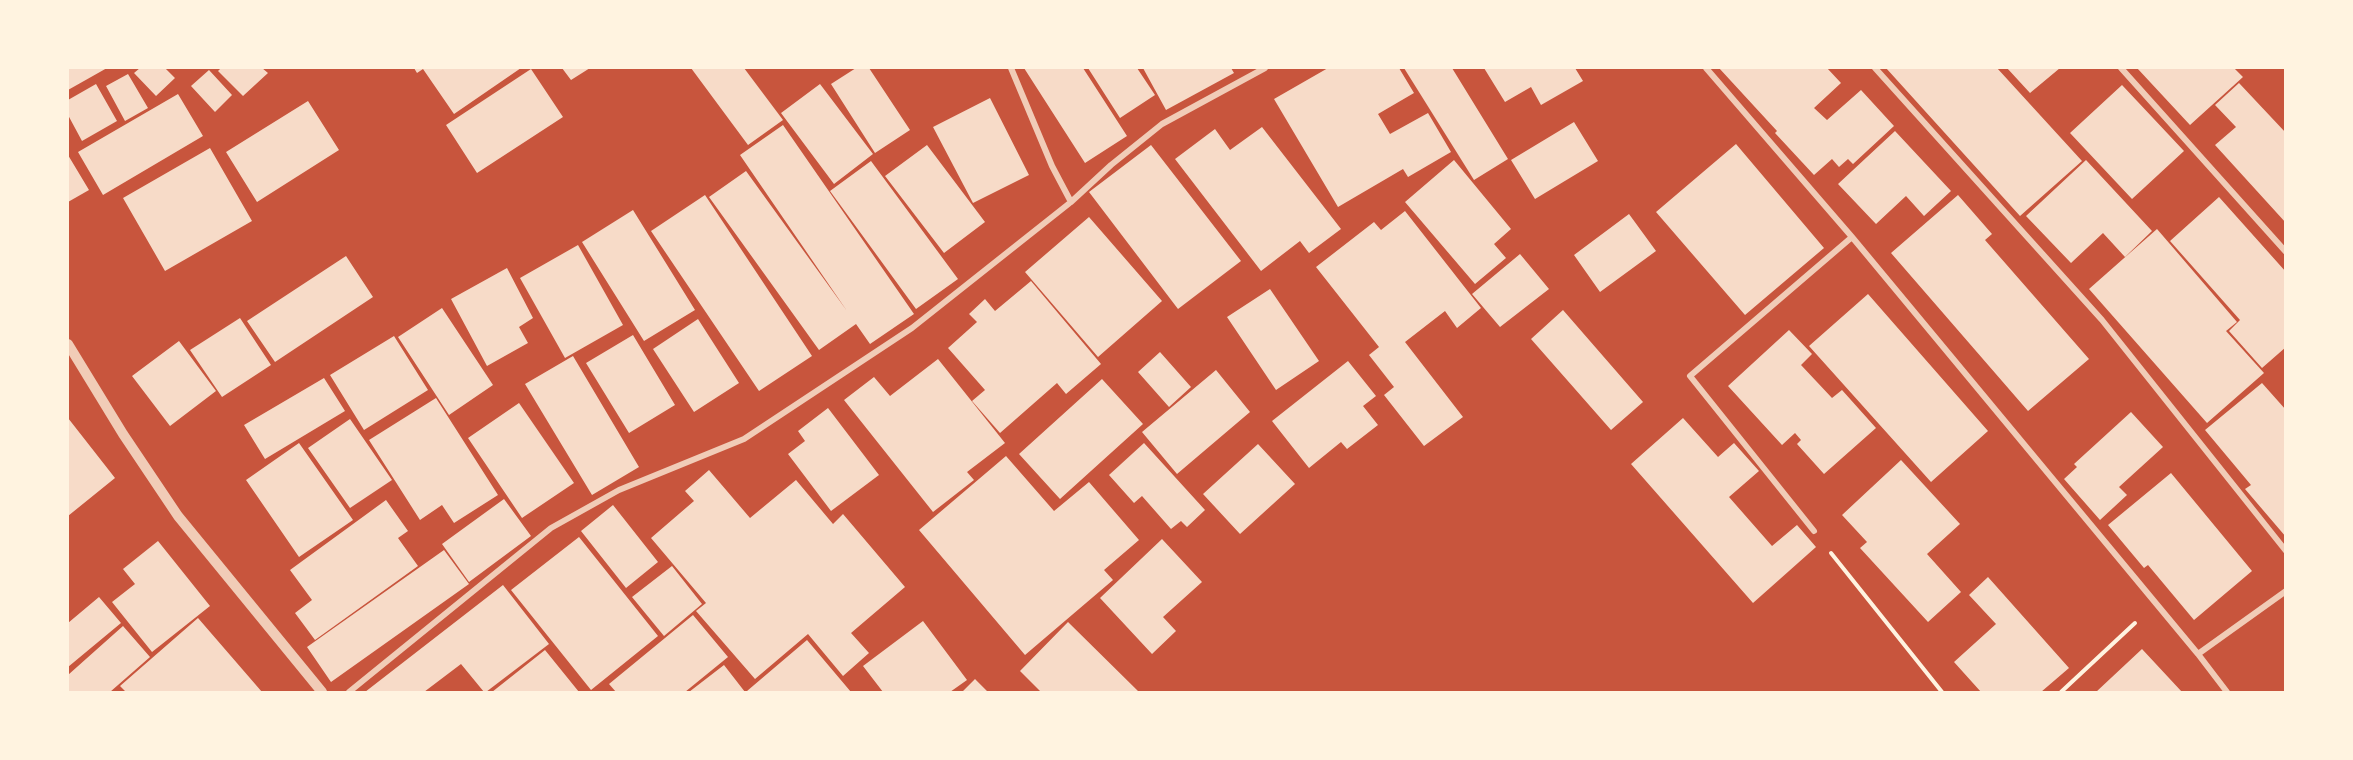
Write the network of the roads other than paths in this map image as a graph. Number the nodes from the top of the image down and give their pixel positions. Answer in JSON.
{"nodes":[{"id":1,"x":1011,"y":68,"type":"edge"},
{"id":2,"x":1265,"y":68,"type":"edge"},
{"id":3,"x":1706,"y":68,"type":"edge"},
{"id":4,"x":1875,"y":68,"type":"edge"},
{"id":5,"x":2121,"y":68,"type":"edge"},
{"id":6,"x":1071,"y":202,"type":"junction"},
{"id":7,"x":1852,"y":237,"type":"junction"},
{"id":8,"x":2286,"y":252,"type":"edge"},
{"id":9,"x":68,"y":344,"type":"edge"},
{"id":10,"x":1814,"y":531,"type":"road end"},
{"id":11,"x":2286,"y":551,"type":"edge"},
{"id":12,"x":2286,"y":591,"type":"edge"},
{"id":13,"x":2198,"y":654,"type":"junction"},
{"id":14,"x":322,"y":693,"type":"edge"},
{"id":15,"x":349,"y":693,"type":"edge"},
{"id":16,"x":2227,"y":693,"type":"edge"}],
"edges":[{"from":1,"to":6,"type":"street"},
{"from":2,"to":6,"type":"street"},
{"from":3,"to":7,"type":"street"},
{"from":4,"to":11,"type":"street"},
{"from":5,"to":8,"type":"street"},
{"from":6,"to":15,"type":"street"},
{"from":7,"to":10,"type":"street"},
{"from":7,"to":13,"type":"street"},
{"from":9,"to":14,"type":"street"},
{"from":12,"to":13,"type":"street"},
{"from":13,"to":16,"type":"street"}]}
